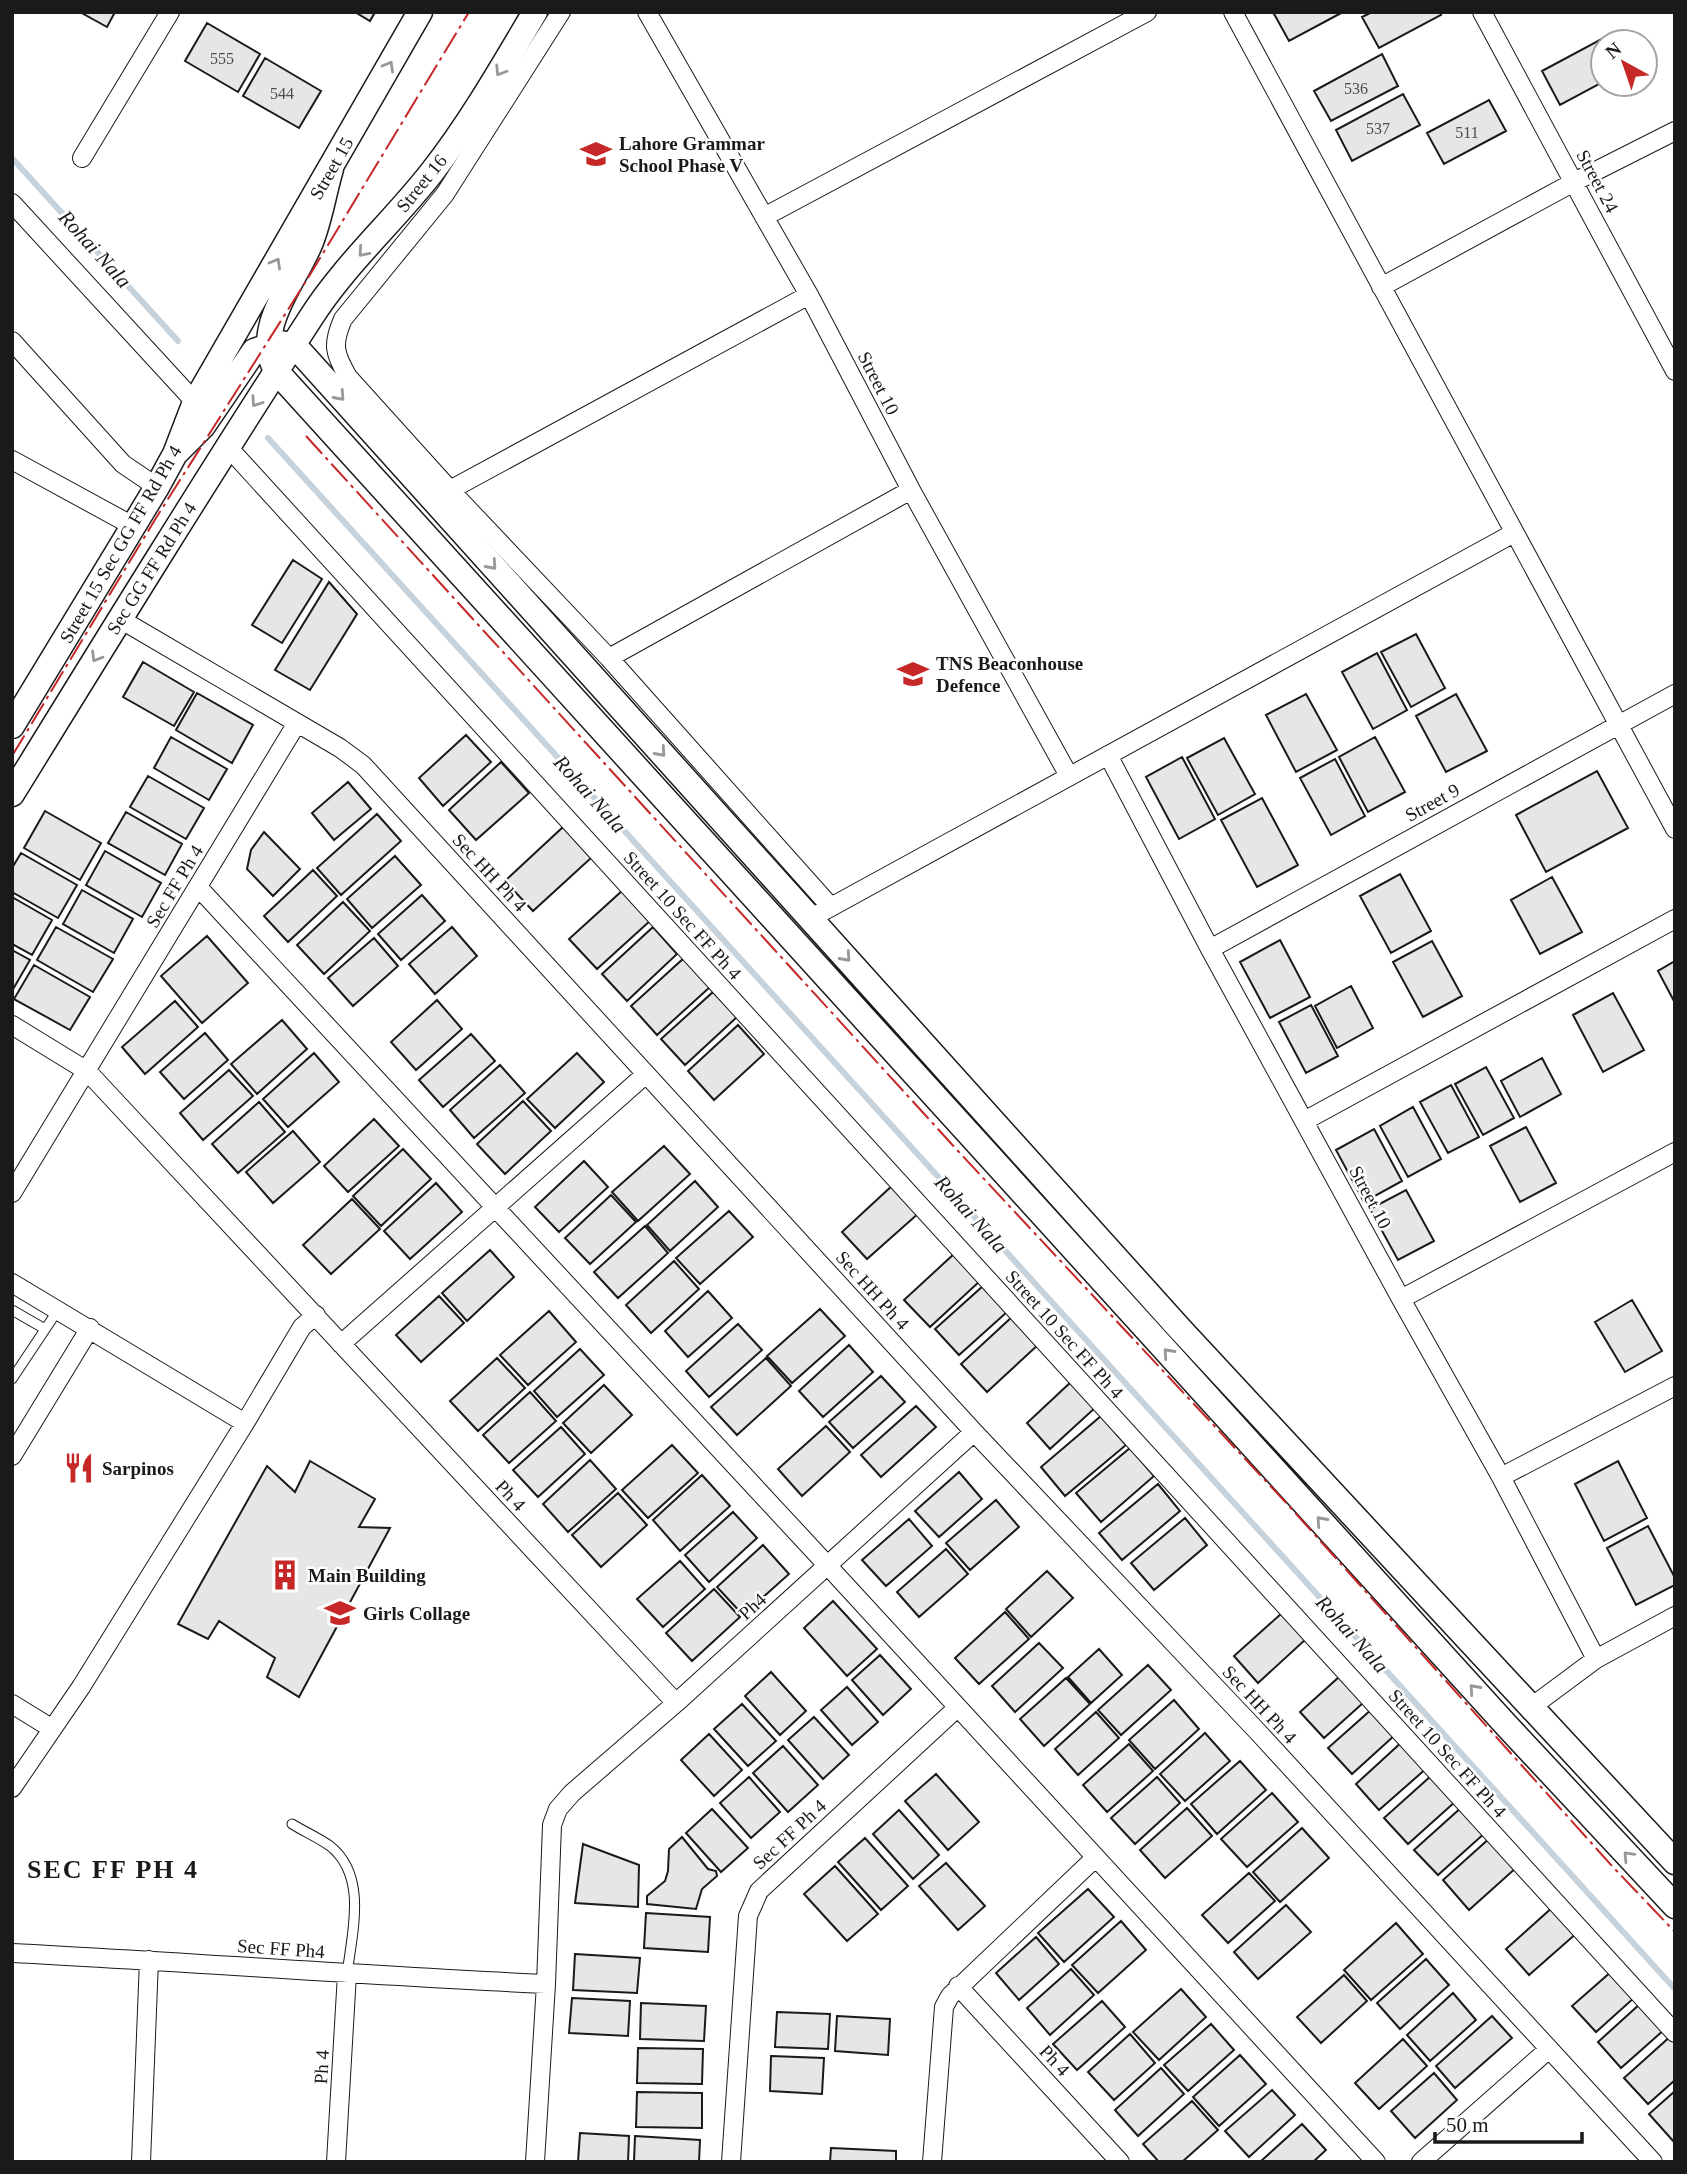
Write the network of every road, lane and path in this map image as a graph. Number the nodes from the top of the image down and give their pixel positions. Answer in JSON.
{"nodes":[{"id":1,"x":170,"y":12,"type":"edge"},
{"id":2,"x":420,"y":12,"type":"edge"},
{"id":3,"x":535,"y":12,"type":"edge"},
{"id":4,"x":561,"y":12,"type":"edge"},
{"id":5,"x":647,"y":12,"type":"edge"},
{"id":6,"x":1147,"y":12,"type":"edge"},
{"id":7,"x":1233,"y":12,"type":"edge"},
{"id":8,"x":1482,"y":12,"type":"edge"},
{"id":9,"x":1675,"y":131,"type":"edge"},
{"id":10,"x":82,"y":158,"type":"dead end"},
{"id":11,"x":331,"y":169,"type":"junction"},
{"id":12,"x":1574,"y":182,"type":"junction"},
{"id":13,"x":12,"y":203,"type":"edge"},
{"id":14,"x":764,"y":217,"type":"junction"},
{"id":15,"x":1381,"y":287,"type":"junction"},
{"id":16,"x":810,"y":295,"type":"junction"},
{"id":17,"x":241,"y":322,"type":"joint"},
{"id":18,"x":12,"y":341,"type":"edge"},
{"id":19,"x":282,"y":345,"type":"junction"},
{"id":20,"x":1675,"y":371,"type":"edge"},
{"id":21,"x":277,"y":372,"type":"junction"},
{"id":22,"x":195,"y":402,"type":"junction"},
{"id":23,"x":227,"y":446,"type":"junction"},
{"id":24,"x":175,"y":454,"type":"junction"},
{"id":25,"x":12,"y":460,"type":"edge"},
{"id":26,"x":156,"y":487,"type":"junction"},
{"id":27,"x":450,"y":490,"type":"junction"},
{"id":28,"x":911,"y":490,"type":"junction"},
{"id":29,"x":133,"y":526,"type":"junction"},
{"id":30,"x":1514,"y":533,"type":"junction"},
{"id":31,"x":120,"y":619,"type":"junction"},
{"id":32,"x":609,"y":658,"type":"junction"},
{"id":33,"x":1675,"y":694,"type":"edge"},
{"id":34,"x":639,"y":710,"type":"junction"},
{"id":35,"x":297,"y":723,"type":"junction"},
{"id":36,"x":1618,"y":724,"type":"junction"},
{"id":37,"x":12,"y":726,"type":"edge"},
{"id":38,"x":1108,"y":755,"type":"junction"},
{"id":39,"x":1069,"y":776,"type":"junction"},
{"id":40,"x":12,"y":794,"type":"edge"},
{"id":41,"x":1675,"y":829,"type":"edge"},
{"id":42,"x":198,"y":887,"type":"junction"},
{"id":43,"x":820,"y":913,"type":"junction"},
{"id":44,"x":1675,"y":919,"type":"edge"},
{"id":45,"x":1210,"y":949,"type":"junction"},
{"id":46,"x":12,"y":1025,"type":"edge"},
{"id":47,"x":86,"y":1071,"type":"junction"},
{"id":48,"x":646,"y":1074,"type":"junction"},
{"id":49,"x":1306,"y":1120,"type":"junction"},
{"id":50,"x":1675,"y":1153,"type":"edge"},
{"id":51,"x":12,"y":1193,"type":"edge"},
{"id":52,"x":495,"y":1208,"type":"junction"},
{"id":53,"x":12,"y":1283,"type":"edge"},
{"id":54,"x":1401,"y":1299,"type":"junction"},
{"id":55,"x":12,"y":1310,"type":"edge"},
{"id":56,"x":58,"y":1310,"type":"junction"},
{"id":57,"x":316,"y":1315,"type":"junction"},
{"id":58,"x":90,"y":1328,"type":"junction"},
{"id":59,"x":45,"y":1329,"type":"junction"},
{"id":60,"x":341,"y":1344,"type":"junction"},
{"id":61,"x":12,"y":1379,"type":"edge"},
{"id":62,"x":1675,"y":1386,"type":"edge"},
{"id":63,"x":245,"y":1423,"type":"junction"},
{"id":64,"x":974,"y":1432,"type":"junction"},
{"id":65,"x":12,"y":1456,"type":"edge"},
{"id":66,"x":1502,"y":1477,"type":"junction"},
{"id":67,"x":828,"y":1566,"type":"junction"},
{"id":68,"x":1675,"y":1616,"type":"edge"},
{"id":69,"x":1596,"y":1660,"type":"junction"},
{"id":70,"x":676,"y":1703,"type":"junction"},
{"id":71,"x":12,"y":1704,"type":"edge"},
{"id":72,"x":957,"y":1708,"type":"junction"},
{"id":73,"x":1530,"y":1708,"type":"junction"},
{"id":74,"x":51,"y":1728,"type":"junction"},
{"id":75,"x":12,"y":1788,"type":"edge"},
{"id":76,"x":292,"y":1825,"type":"dead end"},
{"id":77,"x":1095,"y":1858,"type":"junction"},
{"id":78,"x":1674,"y":1860,"type":"edge"},
{"id":79,"x":1675,"y":1906,"type":"edge"},
{"id":80,"x":12,"y":1953,"type":"edge"},
{"id":81,"x":149,"y":1960,"type":"junction"},
{"id":82,"x":348,"y":1974,"type":"junction"},
{"id":83,"x":546,"y":1984,"type":"junction"},
{"id":84,"x":958,"y":1986,"type":"junction"},
{"id":85,"x":1675,"y":2033,"type":"edge"},
{"id":86,"x":1549,"y":2049,"type":"junction"},
{"id":87,"x":1117,"y":2161,"type":"edge"},
{"id":88,"x":141,"y":2162,"type":"edge"},
{"id":89,"x":336,"y":2162,"type":"edge"},
{"id":90,"x":535,"y":2162,"type":"edge"},
{"id":91,"x":731,"y":2162,"type":"edge"},
{"id":92,"x":932,"y":2162,"type":"edge"},
{"id":93,"x":1376,"y":2162,"type":"edge"},
{"id":94,"x":1421,"y":2162,"type":"edge"},
{"id":95,"x":1653,"y":2162,"type":"edge"}],
"edges":[{"from":1,"to":10,"type":"street"},
{"from":11,"to":2,"type":"main road","name":"Street 15","one_way":true},
{"from":3,"to":19,"type":"main road","name":"Street 16","one_way":true},
{"from":4,"to":27,"type":"street"},
{"from":5,"to":14,"type":"street","name":"Street 10"},
{"from":6,"to":14,"type":"street"},
{"from":7,"to":15,"type":"street"},
{"from":8,"to":12,"type":"street","name":"Street 24"},
{"from":9,"to":12,"type":"street"},
{"from":17,"to":11,"type":"main road","name":"Street 15","one_way":true},
{"from":11,"to":19,"type":"main road"},
{"from":12,"to":15,"type":"street"},
{"from":12,"to":20,"type":"street","name":"Street 24"},
{"from":13,"to":22,"type":"street"},
{"from":14,"to":16,"type":"street","name":"Street 10"},
{"from":15,"to":30,"type":"street"},
{"from":16,"to":27,"type":"street"},
{"from":16,"to":28,"type":"street","name":"Street 10"},
{"from":17,"to":22,"type":"main road","name":"Street 15 Sec GG FF Rd Ph 4"},
{"from":18,"to":26,"type":"street"},
{"from":19,"to":21,"type":"main road","name":"Sec GG FF Rd Ph 4"},
{"from":19,"to":24,"type":"main road"},
{"from":19,"to":34,"type":"main road","one_way":true},
{"from":21,"to":23,"type":"main road","name":"Sec GG FF Rd Ph 4","one_way":true},
{"from":79,"to":21,"type":"main road","one_way":true},
{"from":22,"to":24,"type":"main road","name":"Street 15 Sec GG FF Rd Ph 4"},
{"from":23,"to":31,"type":"main road","name":"Sec GG FF Rd Ph 4"},
{"from":23,"to":85,"type":"street","name":"Street 10 Sec FF Ph 4"},
{"from":24,"to":26,"type":"main road","name":"Street 15 Sec GG FF Rd Ph 4"},
{"from":25,"to":29,"type":"street"},
{"from":26,"to":29,"type":"main road","name":"Street 15 Sec GG FF Rd Ph 4"},
{"from":27,"to":32,"type":"street"},
{"from":28,"to":32,"type":"street"},
{"from":28,"to":39,"type":"street","name":"Street 10"},
{"from":29,"to":37,"type":"main road","name":"Street 15 Sec GG FF Rd Ph 4"},
{"from":30,"to":36,"type":"street"},
{"from":30,"to":38,"type":"street"},
{"from":31,"to":35,"type":"street","name":"Sec HH Ph 4"},
{"from":31,"to":40,"type":"main road","name":"Sec GG FF Rd Ph 4","one_way":true},
{"from":32,"to":34,"type":"street"},
{"from":33,"to":36,"type":"street","name":"Street 9"},
{"from":34,"to":43,"type":"main road"},
{"from":35,"to":42,"type":"street","name":"Sec FF Ph 4"},
{"from":35,"to":48,"type":"street","name":"Sec HH Ph 4"},
{"from":36,"to":41,"type":"street"},
{"from":36,"to":45,"type":"street","name":"Street 9"},
{"from":38,"to":39,"type":"street"},
{"from":38,"to":45,"type":"street","name":"Street 10"},
{"from":39,"to":43,"type":"street"},
{"from":42,"to":47,"type":"street","name":"Sec FF Ph 4"},
{"from":42,"to":52,"type":"street"},
{"from":43,"to":73,"type":"main road","one_way":true},
{"from":44,"to":49,"type":"street"},
{"from":45,"to":49,"type":"street","name":"Street 10"},
{"from":46,"to":47,"type":"street"},
{"from":47,"to":51,"type":"street","name":"Sec FF Ph 4"},
{"from":47,"to":57,"type":"street","name":"Ph 4"},
{"from":48,"to":52,"type":"street"},
{"from":48,"to":64,"type":"street","name":"Sec HH Ph 4"},
{"from":49,"to":54,"type":"street","name":"Street 10"},
{"from":50,"to":54,"type":"street"},
{"from":52,"to":60,"type":"street"},
{"from":52,"to":67,"type":"street"},
{"from":53,"to":56,"type":"street"},
{"from":54,"to":66,"type":"street","name":"Street 10"},
{"from":55,"to":59,"type":"lane"},
{"from":56,"to":58,"type":"street"},
{"from":56,"to":59,"type":"lane"},
{"from":57,"to":60,"type":"street","name":"Ph 4"},
{"from":57,"to":63,"type":"street"},
{"from":58,"to":63,"type":"street"},
{"from":58,"to":65,"type":"street"},
{"from":59,"to":61,"type":"lane"},
{"from":60,"to":70,"type":"street","name":"Ph 4"},
{"from":62,"to":66,"type":"street"},
{"from":63,"to":74,"type":"street"},
{"from":64,"to":67,"type":"street","name":"Ph4"},
{"from":64,"to":86,"type":"street","name":"Sec HH Ph 4"},
{"from":66,"to":69,"type":"street","name":"Street 10"},
{"from":67,"to":70,"type":"street","name":"Ph4"},
{"from":67,"to":72,"type":"street"},
{"from":68,"to":69,"type":"street"},
{"from":69,"to":73,"type":"street"},
{"from":70,"to":83,"type":"street","name":"Ph4"},
{"from":71,"to":74,"type":"street"},
{"from":72,"to":77,"type":"street"},
{"from":72,"to":91,"type":"street","name":"Sec FF Ph 4"},
{"from":73,"to":78,"type":"main road"},
{"from":74,"to":75,"type":"street"},
{"from":76,"to":82,"type":"lane"},
{"from":77,"to":84,"type":"street"},
{"from":77,"to":93,"type":"street"},
{"from":80,"to":81,"type":"street","name":"Sec FF Ph4"},
{"from":81,"to":82,"type":"street","name":"Sec FF Ph4"},
{"from":81,"to":88,"type":"street"},
{"from":82,"to":83,"type":"street","name":"Sec FF Ph4"},
{"from":82,"to":89,"type":"street","name":"Ph 4"},
{"from":83,"to":90,"type":"street"},
{"from":84,"to":87,"type":"street","name":"Ph 4"},
{"from":84,"to":92,"type":"street"},
{"from":86,"to":94,"type":"street"},
{"from":86,"to":95,"type":"street","name":"Sec HH Ph 4"}]}
